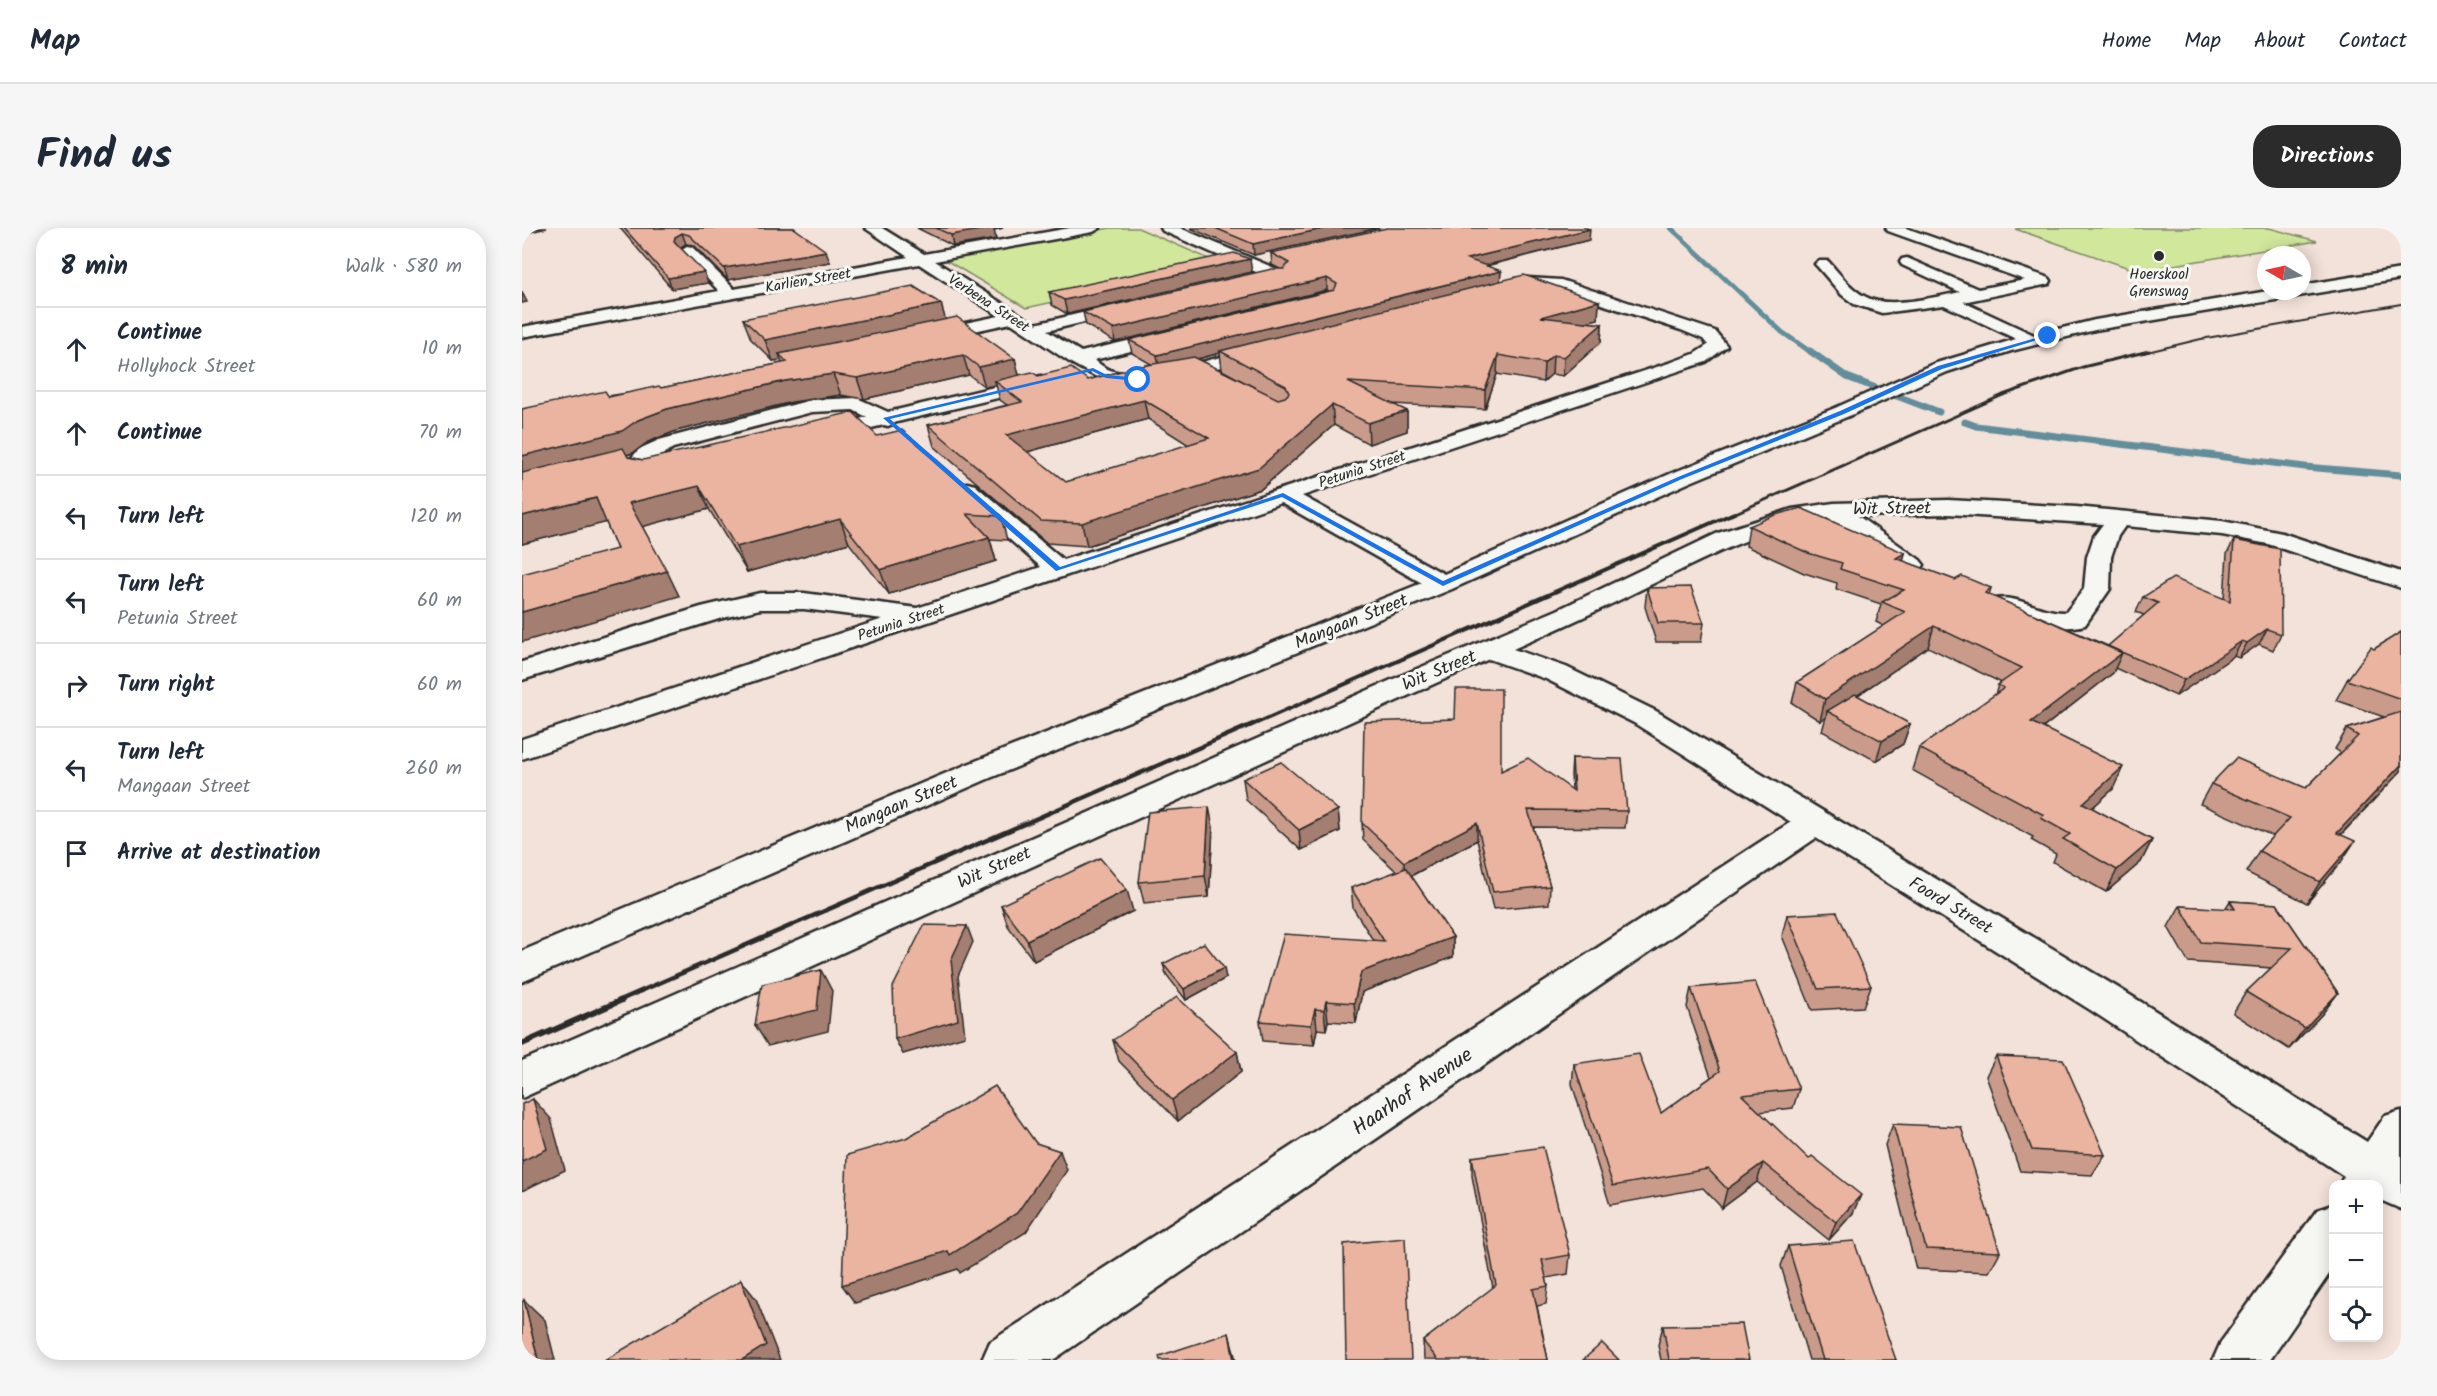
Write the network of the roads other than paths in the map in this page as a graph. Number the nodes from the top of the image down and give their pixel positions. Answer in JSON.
{"nodes":[{"id":1,"x":872,"y":228,"type":"edge"},
{"id":2,"x":1093,"y":228,"type":"edge"},
{"id":3,"x":1168,"y":228,"type":"edge"},
{"id":4,"x":1893,"y":228,"type":"edge"},
{"id":5,"x":687,"y":250,"type":"edge"},
{"id":6,"x":922,"y":259,"type":"junction"},
{"id":7,"x":1907,"y":262,"type":"dead end"},
{"id":8,"x":1823,"y":264,"type":"dead end"},
{"id":9,"x":2401,"y":274,"type":"edge"},
{"id":10,"x":2311,"y":289,"type":"edge"},
{"id":11,"x":1491,"y":291,"type":"edge"},
{"id":12,"x":730,"y":294,"type":"junction"},
{"id":13,"x":1978,"y":295,"type":"junction"},
{"id":14,"x":1329,"y":297,"type":"junction"},
{"id":15,"x":2257,"y":298,"type":"edge"},
{"id":16,"x":1946,"y":300,"type":"junction"},
{"id":17,"x":1146,"y":303,"type":"edge"},
{"id":18,"x":1306,"y":303,"type":"edge"},
{"id":19,"x":1012,"y":318,"type":"junction"},
{"id":20,"x":1366,"y":321,"type":"edge"},
{"id":21,"x":1030,"y":330,"type":"junction"},
{"id":22,"x":1191,"y":331,"type":"edge"},
{"id":23,"x":522,"y":332,"type":"edge"},
{"id":24,"x":907,"y":340,"type":"edge"},
{"id":25,"x":2032,"y":340,"type":"junction"},
{"id":26,"x":1278,"y":346,"type":"edge"},
{"id":27,"x":1199,"y":367,"type":"junction"},
{"id":28,"x":1081,"y":372,"type":"junction"},
{"id":29,"x":1229,"y":383,"type":"edge"},
{"id":30,"x":886,"y":418,"type":"junction"},
{"id":31,"x":903,"y":434,"type":"edge"},
{"id":32,"x":804,"y":438,"type":"edge"},
{"id":33,"x":640,"y":466,"type":"edge"},
{"id":34,"x":955,"y":479,"type":"edge"},
{"id":35,"x":1283,"y":495,"type":"junction"},
{"id":36,"x":1834,"y":510,"type":"junction"},
{"id":37,"x":2119,"y":518,"type":"junction"},
{"id":38,"x":1059,"y":570,"type":"junction"},
{"id":39,"x":1935,"y":575,"type":"edge"},
{"id":40,"x":2401,"y":580,"type":"edge"},
{"id":41,"x":1443,"y":584,"type":"junction"},
{"id":42,"x":1987,"y":597,"type":"edge"},
{"id":43,"x":920,"y":616,"type":"junction"},
{"id":44,"x":1487,"y":649,"type":"junction"},
{"id":45,"x":522,"y":671,"type":"edge"},
{"id":46,"x":522,"y":749,"type":"edge"},
{"id":47,"x":1816,"y":822,"type":"junction"},
{"id":48,"x":522,"y":967,"type":"edge"},
{"id":49,"x":522,"y":1080,"type":"edge"},
{"id":50,"x":2401,"y":1130,"type":"edge"},
{"id":51,"x":2377,"y":1180,"type":"edge"},
{"id":52,"x":2379,"y":1180,"type":"edge"},
{"id":53,"x":2329,"y":1233,"type":"edge"},
{"id":54,"x":1008,"y":1360,"type":"edge"},
{"id":55,"x":2239,"y":1360,"type":"edge"}],
"edges":[{"from":1,"to":6,"type":"street","name":"Verbena Street"},
{"from":2,"to":6,"type":"street","name":"Karlien Street"},
{"from":3,"to":14,"type":"street"},
{"from":4,"to":13,"type":"street"},
{"from":5,"to":12,"type":"street"},
{"from":6,"to":12,"type":"street","name":"Karlien Street"},
{"from":6,"to":19,"type":"street","name":"Verbena Street"},
{"from":7,"to":13,"type":"street"},
{"from":8,"to":16,"type":"street"},
{"from":9,"to":10,"type":"street"},
{"from":11,"to":35,"type":"street","name":"Petunia Street"},
{"from":12,"to":23,"type":"street","name":"Karlien Street"},
{"from":13,"to":16,"type":"street"},
{"from":14,"to":18,"type":"street"},
{"from":14,"to":20,"type":"street"},
{"from":15,"to":25,"type":"street","name":"Mangaan Street"},
{"from":16,"to":25,"type":"street"},
{"from":17,"to":21,"type":"street"},
{"from":19,"to":21,"type":"street","name":"Verbena Street"},
{"from":19,"to":24,"type":"street"},
{"from":21,"to":28,"type":"street","name":"Verbena Street"},
{"from":22,"to":28,"type":"street"},
{"from":25,"to":41,"type":"street","name":"Mangaan Street"},
{"from":26,"to":27,"type":"street"},
{"from":27,"to":28,"type":"street"},
{"from":27,"to":29,"type":"street"},
{"from":28,"to":30,"type":"street"},
{"from":30,"to":31,"type":"street"},
{"from":30,"to":32,"type":"street"},
{"from":30,"to":33,"type":"street"},
{"from":34,"to":38,"type":"street"},
{"from":35,"to":38,"type":"street","name":"Petunia Street"},
{"from":35,"to":41,"type":"street"},
{"from":36,"to":37,"type":"street","name":"Wit Street"},
{"from":36,"to":39,"type":"street"},
{"from":36,"to":44,"type":"street","name":"Wit Street"},
{"from":37,"to":40,"type":"street","name":"Wit Street"},
{"from":37,"to":42,"type":"street"},
{"from":38,"to":43,"type":"street","name":"Petunia Street"},
{"from":41,"to":48,"type":"street","name":"Mangaan Street"},
{"from":43,"to":45,"type":"street"},
{"from":43,"to":46,"type":"street","name":"Petunia Street"},
{"from":44,"to":47,"type":"street","name":"Foord Street"},
{"from":44,"to":49,"type":"street","name":"Wit Street"},
{"from":47,"to":51,"type":"street","name":"Foord Street"},
{"from":47,"to":54,"type":"street","name":"Haarhof Avenue"},
{"from":50,"to":52,"type":"street"},
{"from":53,"to":55,"type":"street"}]}
